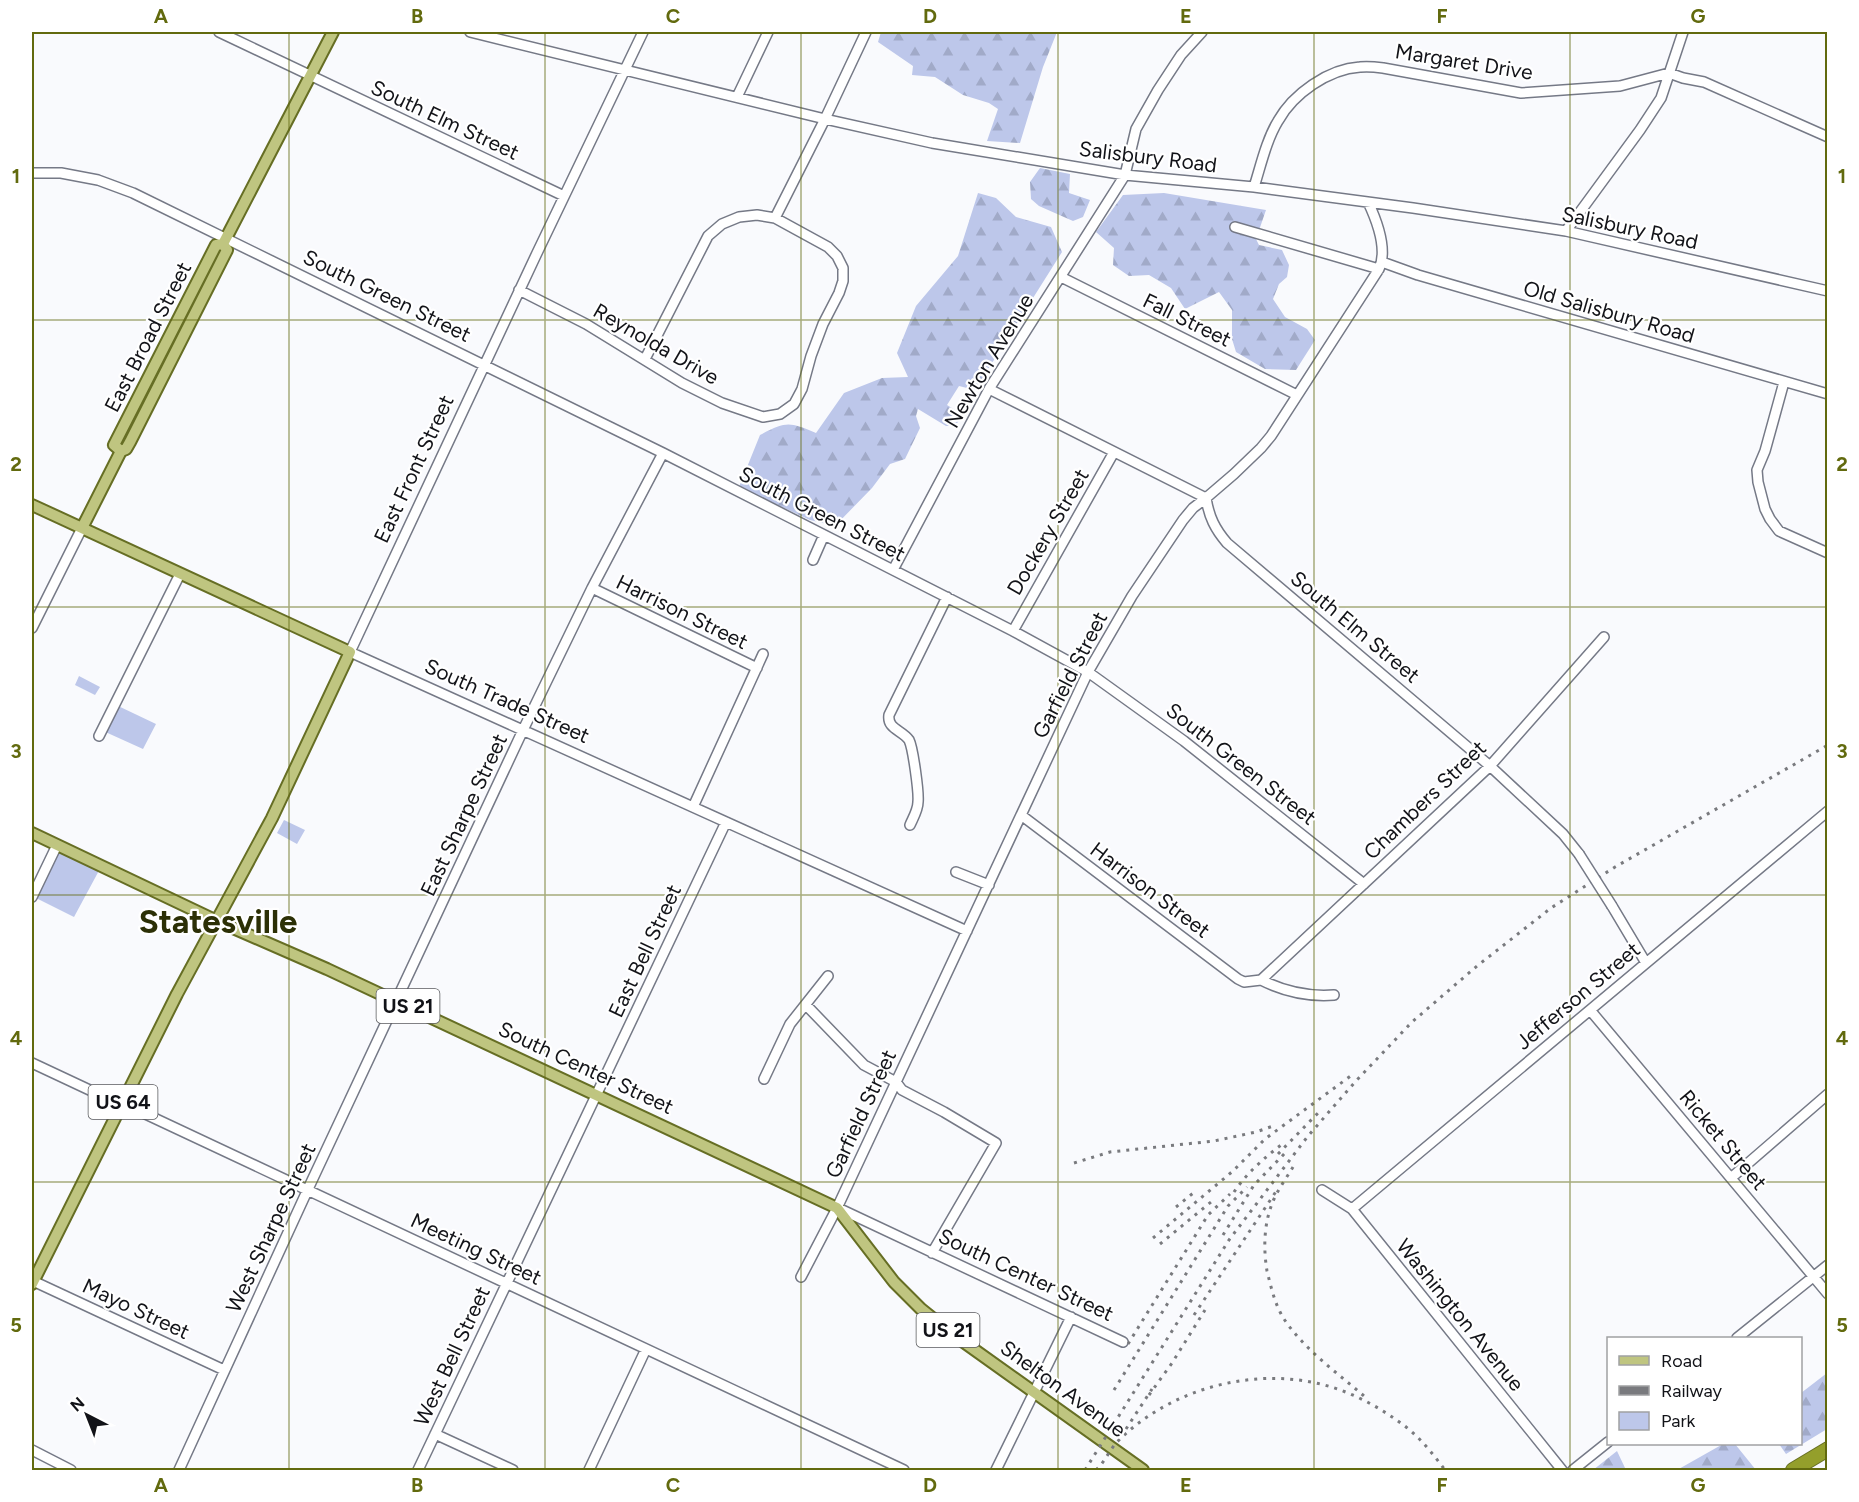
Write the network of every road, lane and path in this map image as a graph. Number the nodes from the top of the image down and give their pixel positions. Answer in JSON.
{"nodes":[{"id":1,"x":219,"y":32,"type":"edge"},
{"id":2,"x":333,"y":32,"type":"edge"},
{"id":3,"x":470,"y":32,"type":"edge"},
{"id":4,"x":643,"y":32,"type":"edge"},
{"id":5,"x":768,"y":32,"type":"edge"},
{"id":6,"x":866,"y":32,"type":"edge"},
{"id":7,"x":1202,"y":32,"type":"edge"},
{"id":8,"x":1683,"y":32,"type":"edge"},
{"id":9,"x":624,"y":70,"type":"junction"},
{"id":10,"x":1669,"y":73,"type":"junction"},
{"id":11,"x":310,"y":76,"type":"junction"},
{"id":12,"x":737,"y":97,"type":"junction"},
{"id":13,"x":825,"y":119,"type":"junction"},
{"id":14,"x":1827,"y":137,"type":"edge"},
{"id":15,"x":32,"y":173,"type":"edge"},
{"id":16,"x":1125,"y":175,"type":"junction"},
{"id":17,"x":1254,"y":187,"type":"junction"},
{"id":18,"x":564,"y":196,"type":"junction"},
{"id":19,"x":1368,"y":202,"type":"junction"},
{"id":20,"x":775,"y":218,"type":"junction"},
{"id":21,"x":1235,"y":228,"type":"dead end"},
{"id":22,"x":1566,"y":231,"type":"junction"},
{"id":23,"x":225,"y":241,"type":"junction"},
{"id":24,"x":1380,"y":266,"type":"junction"},
{"id":25,"x":1061,"y":277,"type":"junction"},
{"id":26,"x":519,"y":290,"type":"junction"},
{"id":27,"x":1827,"y":291,"type":"edge"},
{"id":28,"x":645,"y":359,"type":"junction"},
{"id":29,"x":156,"y":363,"type":"junction"},
{"id":30,"x":485,"y":364,"type":"junction"},
{"id":31,"x":167,"y":368,"type":"junction"},
{"id":32,"x":1784,"y":382,"type":"junction"},
{"id":33,"x":989,"y":389,"type":"junction"},
{"id":34,"x":1827,"y":394,"type":"edge"},
{"id":35,"x":1298,"y":395,"type":"junction"},
{"id":36,"x":120,"y":451,"type":"junction"},
{"id":37,"x":1114,"y":452,"type":"junction"},
{"id":38,"x":663,"y":453,"type":"junction"},
{"id":39,"x":1206,"y":498,"type":"junction"},
{"id":40,"x":32,"y":505,"type":"edge"},
{"id":41,"x":82,"y":528,"type":"junction"},
{"id":42,"x":824,"y":535,"type":"junction"},
{"id":43,"x":1827,"y":553,"type":"edge"},
{"id":44,"x":813,"y":560,"type":"dead end"},
{"id":45,"x":893,"y":570,"type":"junction"},
{"id":46,"x":180,"y":574,"type":"junction"},
{"id":47,"x":592,"y":588,"type":"junction"},
{"id":48,"x":947,"y":597,"type":"junction"},
{"id":49,"x":32,"y":627,"type":"edge"},
{"id":50,"x":1013,"y":631,"type":"junction"},
{"id":51,"x":1604,"y":637,"type":"dead end"},
{"id":52,"x":350,"y":652,"type":"junction"},
{"id":53,"x":763,"y":654,"type":"dead end"},
{"id":54,"x":757,"y":668,"type":"junction"},
{"id":55,"x":1088,"y":672,"type":"junction"},
{"id":56,"x":523,"y":730,"type":"junction"},
{"id":57,"x":99,"y":735,"type":"dead end"},
{"id":58,"x":1490,"y":766,"type":"junction"},
{"id":59,"x":693,"y":807,"type":"junction"},
{"id":60,"x":1827,"y":811,"type":"edge"},
{"id":61,"x":1021,"y":816,"type":"junction"},
{"id":62,"x":726,"y":822,"type":"junction"},
{"id":63,"x":910,"y":825,"type":"dead end"},
{"id":64,"x":32,"y":832,"type":"edge"},
{"id":65,"x":57,"y":845,"type":"junction"},
{"id":66,"x":956,"y":872,"type":"dead end"},
{"id":67,"x":1364,"y":884,"type":"junction"},
{"id":68,"x":989,"y":885,"type":"junction"},
{"id":69,"x":32,"y":897,"type":"edge"},
{"id":70,"x":217,"y":921,"type":"junction"},
{"id":71,"x":967,"y":931,"type":"junction"},
{"id":72,"x":1646,"y":963,"type":"junction"},
{"id":73,"x":828,"y":976,"type":"dead end"},
{"id":74,"x":1261,"y":980,"type":"junction"},
{"id":75,"x":1334,"y":995,"type":"dead end"},
{"id":76,"x":396,"y":1001,"type":"junction"},
{"id":77,"x":806,"y":1005,"type":"junction"},
{"id":78,"x":1590,"y":1010,"type":"junction"},
{"id":79,"x":32,"y":1063,"type":"edge"},
{"id":80,"x":764,"y":1079,"type":"dead end"},
{"id":81,"x":896,"y":1082,"type":"junction"},
{"id":82,"x":1827,"y":1094,"type":"edge"},
{"id":83,"x":596,"y":1095,"type":"junction"},
{"id":84,"x":122,"y":1103,"type":"junction"},
{"id":85,"x":1731,"y":1178,"type":"junction"},
{"id":86,"x":308,"y":1189,"type":"junction"},
{"id":87,"x":1322,"y":1190,"type":"dead end"},
{"id":88,"x":837,"y":1208,"type":"junction"},
{"id":89,"x":1352,"y":1209,"type":"junction"},
{"id":90,"x":932,"y":1252,"type":"junction"},
{"id":91,"x":1827,"y":1265,"type":"edge"},
{"id":92,"x":801,"y":1276,"type":"dead end"},
{"id":93,"x":1814,"y":1276,"type":"junction"},
{"id":94,"x":32,"y":1283,"type":"edge"},
{"id":95,"x":507,"y":1283,"type":"junction"},
{"id":96,"x":1827,"y":1294,"type":"edge"},
{"id":97,"x":1071,"y":1317,"type":"junction"},
{"id":98,"x":1738,"y":1337,"type":"edge"},
{"id":99,"x":1123,"y":1342,"type":"dead end"},
{"id":100,"x":646,"y":1349,"type":"junction"},
{"id":101,"x":224,"y":1370,"type":"junction"},
{"id":102,"x":1034,"y":1392,"type":"junction"},
{"id":103,"x":435,"y":1434,"type":"junction"},
{"id":104,"x":1607,"y":1443,"type":"edge"},
{"id":105,"x":1827,"y":1449,"type":"edge"},
{"id":106,"x":32,"y":1450,"type":"edge"},
{"id":107,"x":71,"y":1470,"type":"edge"},
{"id":108,"x":179,"y":1470,"type":"edge"},
{"id":109,"x":418,"y":1470,"type":"edge"},
{"id":110,"x":513,"y":1470,"type":"edge"},
{"id":111,"x":589,"y":1470,"type":"edge"},
{"id":112,"x":904,"y":1470,"type":"edge"},
{"id":113,"x":996,"y":1470,"type":"edge"},
{"id":114,"x":1143,"y":1470,"type":"edge"},
{"id":115,"x":1562,"y":1470,"type":"edge"},
{"id":116,"x":1573,"y":1470,"type":"edge"},
{"id":117,"x":1793,"y":1470,"type":"edge"}],
"edges":[{"from":1,"to":11,"type":"street","name":"South Elm Street"},
{"from":2,"to":11,"type":"main road","name":"East Broad Street"},
{"from":3,"to":9,"type":"street","name":"Salisbury Road"},
{"from":4,"to":9,"type":"street","name":"East Front Street"},
{"from":5,"to":12,"type":"street"},
{"from":6,"to":13,"type":"street"},
{"from":7,"to":16,"type":"street","name":"Newton Avenue"},
{"from":8,"to":10,"type":"street"},
{"from":9,"to":12,"type":"street","name":"Salisbury Road"},
{"from":9,"to":18,"type":"street","name":"East Front Street"},
{"from":10,"to":14,"type":"street"},
{"from":10,"to":17,"type":"street","name":"Margaret Drive"},
{"from":10,"to":22,"type":"street"},
{"from":11,"to":18,"type":"street","name":"South Elm Street"},
{"from":11,"to":23,"type":"main road","name":"East Broad Street"},
{"from":12,"to":13,"type":"street","name":"Salisbury Road"},
{"from":13,"to":16,"type":"street","name":"Salisbury Road"},
{"from":13,"to":20,"type":"street"},
{"from":15,"to":23,"type":"street","name":"South Green Street"},
{"from":16,"to":17,"type":"street","name":"Salisbury Road"},
{"from":16,"to":25,"type":"street","name":"Newton Avenue"},
{"from":17,"to":19,"type":"street","name":"Salisbury Road"},
{"from":18,"to":26,"type":"street","name":"East Front Street"},
{"from":19,"to":22,"type":"street","name":"Salisbury Road"},
{"from":19,"to":24,"type":"street"},
{"from":20,"to":28,"type":"street"},
{"from":20,"to":28,"type":"street","name":"Reynolda Drive"},
{"from":21,"to":24,"type":"street","name":"Old Salisbury Road"},
{"from":22,"to":27,"type":"street","name":"Salisbury Road"},
{"from":23,"to":29,"type":"main road","name":"East Broad Street"},
{"from":23,"to":30,"type":"street","name":"South Green Street"},
{"from":23,"to":31,"type":"main road","name":"East Broad Street"},
{"from":24,"to":32,"type":"street","name":"Old Salisbury Road"},
{"from":24,"to":35,"type":"street","name":"Garfield Street"},
{"from":25,"to":33,"type":"street","name":"Newton Avenue"},
{"from":25,"to":35,"type":"street","name":"Fall Street"},
{"from":26,"to":28,"type":"street","name":"Reynolda Drive"},
{"from":26,"to":30,"type":"street","name":"East Front Street"},
{"from":29,"to":31,"type":"main road"},
{"from":29,"to":36,"type":"main road","name":"East Broad Street"},
{"from":30,"to":38,"type":"street","name":"South Green Street"},
{"from":30,"to":52,"type":"street","name":"East Front Street"},
{"from":31,"to":36,"type":"main road","name":"East Broad Street"},
{"from":32,"to":34,"type":"street","name":"Old Salisbury Road"},
{"from":32,"to":43,"type":"street"},
{"from":33,"to":37,"type":"street"},
{"from":33,"to":45,"type":"street","name":"Newton Avenue"},
{"from":35,"to":39,"type":"street","name":"Garfield Street"},
{"from":36,"to":41,"type":"main road","name":"East Broad Street"},
{"from":37,"to":39,"type":"street"},
{"from":37,"to":50,"type":"street","name":"Dockery Street"},
{"from":38,"to":42,"type":"street","name":"South Green Street"},
{"from":38,"to":47,"type":"street","name":"East Sharpe Street"},
{"from":39,"to":55,"type":"street","name":"Garfield Street"},
{"from":39,"to":58,"type":"street","name":"South Elm Street"},
{"from":40,"to":41,"type":"main road","name":"South Trade Street"},
{"from":41,"to":46,"type":"main road","name":"South Trade Street"},
{"from":41,"to":49,"type":"street","name":"East Broad Street"},
{"from":42,"to":44,"type":"street"},
{"from":42,"to":45,"type":"street","name":"South Green Street"},
{"from":45,"to":48,"type":"street","name":"South Green Street"},
{"from":46,"to":52,"type":"main road","name":"South Trade Street"},
{"from":46,"to":57,"type":"street"},
{"from":47,"to":54,"type":"street","name":"Harrison Street"},
{"from":47,"to":56,"type":"street","name":"East Sharpe Street"},
{"from":48,"to":50,"type":"street","name":"South Green Street"},
{"from":48,"to":63,"type":"street"},
{"from":50,"to":55,"type":"street","name":"South Green Street"},
{"from":51,"to":58,"type":"street","name":"Chambers Street"},
{"from":52,"to":56,"type":"street","name":"South Trade Street"},
{"from":52,"to":70,"type":"main road","name":"East Front Street"},
{"from":53,"to":54,"type":"street"},
{"from":54,"to":59,"type":"street"},
{"from":55,"to":61,"type":"street","name":"Garfield Street"},
{"from":55,"to":67,"type":"street","name":"South Green Street"},
{"from":56,"to":59,"type":"street","name":"South Trade Street"},
{"from":56,"to":76,"type":"street","name":"East Sharpe Street"},
{"from":58,"to":67,"type":"street","name":"Chambers Street"},
{"from":58,"to":72,"type":"street","name":"South Elm Street","bridge":true},
{"from":59,"to":62,"type":"street","name":"South Trade Street"},
{"from":60,"to":72,"type":"street","name":"Jefferson Street"},
{"from":61,"to":68,"type":"street","name":"Garfield Street"},
{"from":61,"to":74,"type":"street","name":"Harrison Street"},
{"from":62,"to":71,"type":"street","name":"South Trade Street"},
{"from":62,"to":83,"type":"street","name":"East Bell Street"},
{"from":64,"to":65,"type":"main road","name":"South Center Street"},
{"from":65,"to":69,"type":"street"},
{"from":65,"to":70,"type":"main road","name":"South Center Street"},
{"from":66,"to":68,"type":"street"},
{"from":67,"to":74,"type":"street","name":"Chambers Street"},
{"from":68,"to":71,"type":"street","name":"Garfield Street"},
{"from":70,"to":76,"type":"main road","name":"South Center Street","number":"US 21"},
{"from":70,"to":84,"type":"main road","number":"US 64"},
{"from":71,"to":81,"type":"street","name":"Garfield Street"},
{"from":72,"to":78,"type":"street","name":"Jefferson Street"},
{"from":73,"to":77,"type":"street"},
{"from":74,"to":75,"type":"street","name":"Harrison Street"},
{"from":76,"to":83,"type":"main road","name":"South Center Street","number":"US 21"},
{"from":76,"to":86,"type":"street","name":"West Sharpe Street"},
{"from":77,"to":80,"type":"street"},
{"from":77,"to":81,"type":"street"},
{"from":78,"to":85,"type":"street","name":"Ricket Street"},
{"from":78,"to":89,"type":"street","name":"Jefferson Street"},
{"from":79,"to":84,"type":"street","name":"Meeting Street"},
{"from":81,"to":88,"type":"street","name":"Garfield Street"},
{"from":81,"to":90,"type":"street"},
{"from":82,"to":85,"type":"street"},
{"from":83,"to":88,"type":"main road","name":"South Center Street","number":"US 21"},
{"from":83,"to":95,"type":"street","name":"West Bell Street"},
{"from":84,"to":86,"type":"street","name":"Meeting Street"},
{"from":84,"to":94,"type":"main road","number":"US 64"},
{"from":85,"to":93,"type":"street","name":"Ricket Street"},
{"from":86,"to":95,"type":"street","name":"Meeting Street"},
{"from":86,"to":101,"type":"street","name":"West Sharpe Street"},
{"from":87,"to":89,"type":"street","name":"Washington Avenue"},
{"from":88,"to":90,"type":"street","name":"South Center Street"},
{"from":88,"to":92,"type":"street","name":"Garfield Street"},
{"from":88,"to":102,"type":"main road","name":"Shelton Avenue","number":"US 21"},
{"from":89,"to":115,"type":"street","name":"Washington Avenue"},
{"from":90,"to":97,"type":"street","name":"South Center Street"},
{"from":91,"to":93,"type":"street"},
{"from":93,"to":96,"type":"street","name":"Ricket Street"},
{"from":93,"to":98,"type":"street"},
{"from":94,"to":101,"type":"street","name":"Mayo Street"},
{"from":95,"to":100,"type":"street","name":"Meeting Street"},
{"from":95,"to":103,"type":"street","name":"West Bell Street"},
{"from":97,"to":99,"type":"street","name":"South Center Street"},
{"from":97,"to":102,"type":"street"},
{"from":100,"to":111,"type":"street"},
{"from":100,"to":112,"type":"street","name":"Meeting Street"},
{"from":101,"to":108,"type":"street","name":"West Sharpe Street"},
{"from":102,"to":113,"type":"street"},
{"from":102,"to":114,"type":"main road","name":"Shelton Avenue","number":"US 21"},
{"from":103,"to":109,"type":"street","name":"West Bell Street"},
{"from":103,"to":110,"type":"street"},
{"from":104,"to":116,"type":"street"},
{"from":105,"to":117,"type":"highway"},
{"from":106,"to":107,"type":"street"}]}
